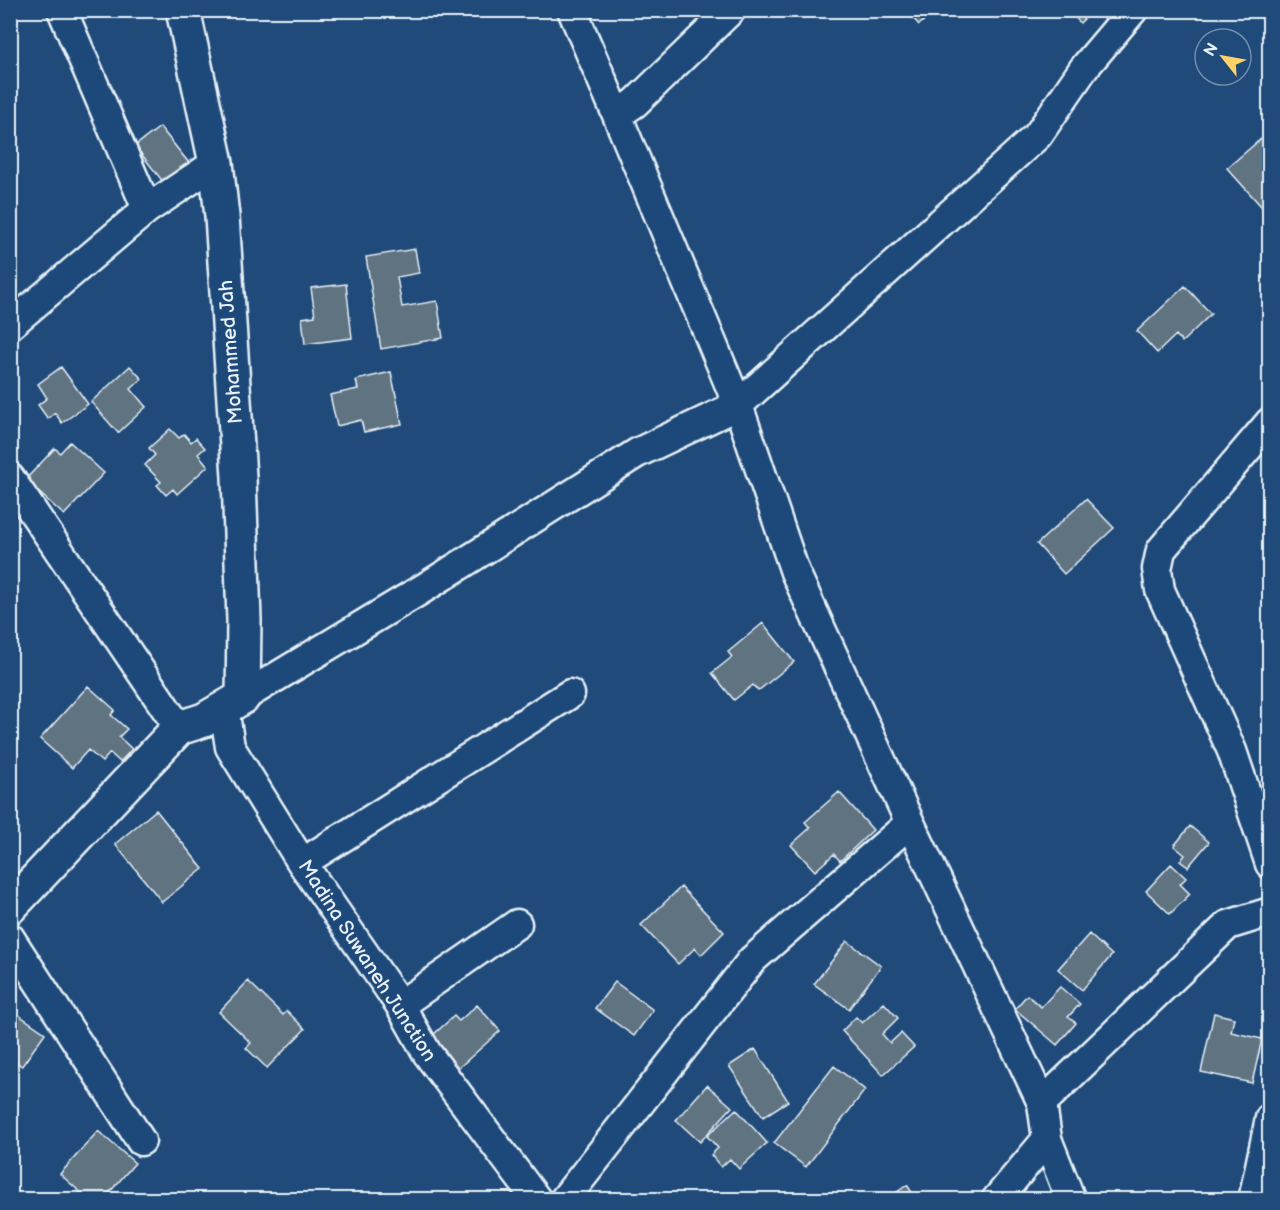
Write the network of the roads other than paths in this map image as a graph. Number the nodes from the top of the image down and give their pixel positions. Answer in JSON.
{"nodes":[{"id":1,"x":62,"y":10,"type":"edge"},
{"id":2,"x":183,"y":10,"type":"edge"},
{"id":3,"x":572,"y":10,"type":"edge"},
{"id":4,"x":731,"y":10,"type":"edge"},
{"id":5,"x":1132,"y":10,"type":"edge"},
{"id":6,"x":617,"y":114,"type":"junction"},
{"id":7,"x":216,"y":163,"type":"junction"},
{"id":8,"x":147,"y":209,"type":"junction"},
{"id":9,"x":10,"y":325,"type":"edge"},
{"id":10,"x":738,"y":405,"type":"junction"},
{"id":11,"x":1269,"y":422,"type":"edge"},
{"id":12,"x":10,"y":478,"type":"edge"},
{"id":13,"x":570,"y":694,"type":"dead end"},
{"id":14,"x":233,"y":702,"type":"junction"},
{"id":15,"x":179,"y":728,"type":"junction"},
{"id":16,"x":910,"y":823,"type":"junction"},
{"id":17,"x":302,"y":863,"type":"junction"},
{"id":18,"x":1269,"y":864,"type":"edge"},
{"id":19,"x":10,"y":907,"type":"edge"},
{"id":20,"x":1269,"y":912,"type":"edge"},
{"id":21,"x":517,"y":924,"type":"dead end"},
{"id":22,"x":10,"y":938,"type":"edge"},
{"id":23,"x":400,"y":1005,"type":"junction"},
{"id":24,"x":1042,"y":1103,"type":"junction"},
{"id":25,"x":1269,"y":1118,"type":"edge"},
{"id":26,"x":1047,"y":1139,"type":"junction"},
{"id":27,"x":141,"y":1141,"type":"dead end"},
{"id":28,"x":1259,"y":1195,"type":"edge"},
{"id":29,"x":537,"y":1200,"type":"edge"},
{"id":30,"x":564,"y":1200,"type":"edge"},
{"id":31,"x":996,"y":1200,"type":"edge"},
{"id":32,"x":1071,"y":1200,"type":"edge"}],
"edges":[{"from":1,"to":8,"type":"street"},
{"from":2,"to":7,"type":"street","name":"Mohammed Jah"},
{"from":3,"to":6,"type":"street"},
{"from":4,"to":6,"type":"street"},
{"from":5,"to":10,"type":"street"},
{"from":6,"to":10,"type":"street"},
{"from":7,"to":8,"type":"street"},
{"from":7,"to":14,"type":"street","name":"Mohammed Jah"},
{"from":8,"to":9,"type":"street"},
{"from":10,"to":14,"type":"street"},
{"from":10,"to":16,"type":"street"},
{"from":11,"to":18,"type":"street"},
{"from":12,"to":15,"type":"street"},
{"from":13,"to":17,"type":"street"},
{"from":14,"to":15,"type":"street"},
{"from":14,"to":17,"type":"street","name":"Madina Suwaneh Junction"},
{"from":15,"to":19,"type":"street"},
{"from":16,"to":24,"type":"street"},
{"from":16,"to":30,"type":"street"},
{"from":17,"to":23,"type":"street","name":"Madina Suwaneh Junction"},
{"from":20,"to":24,"type":"street"},
{"from":21,"to":23,"type":"street"},
{"from":22,"to":27,"type":"street"},
{"from":23,"to":29,"type":"street","name":"Madina Suwaneh Junction"},
{"from":24,"to":26,"type":"street"},
{"from":25,"to":28,"type":"street"},
{"from":26,"to":31,"type":"street"},
{"from":26,"to":32,"type":"street"}]}
